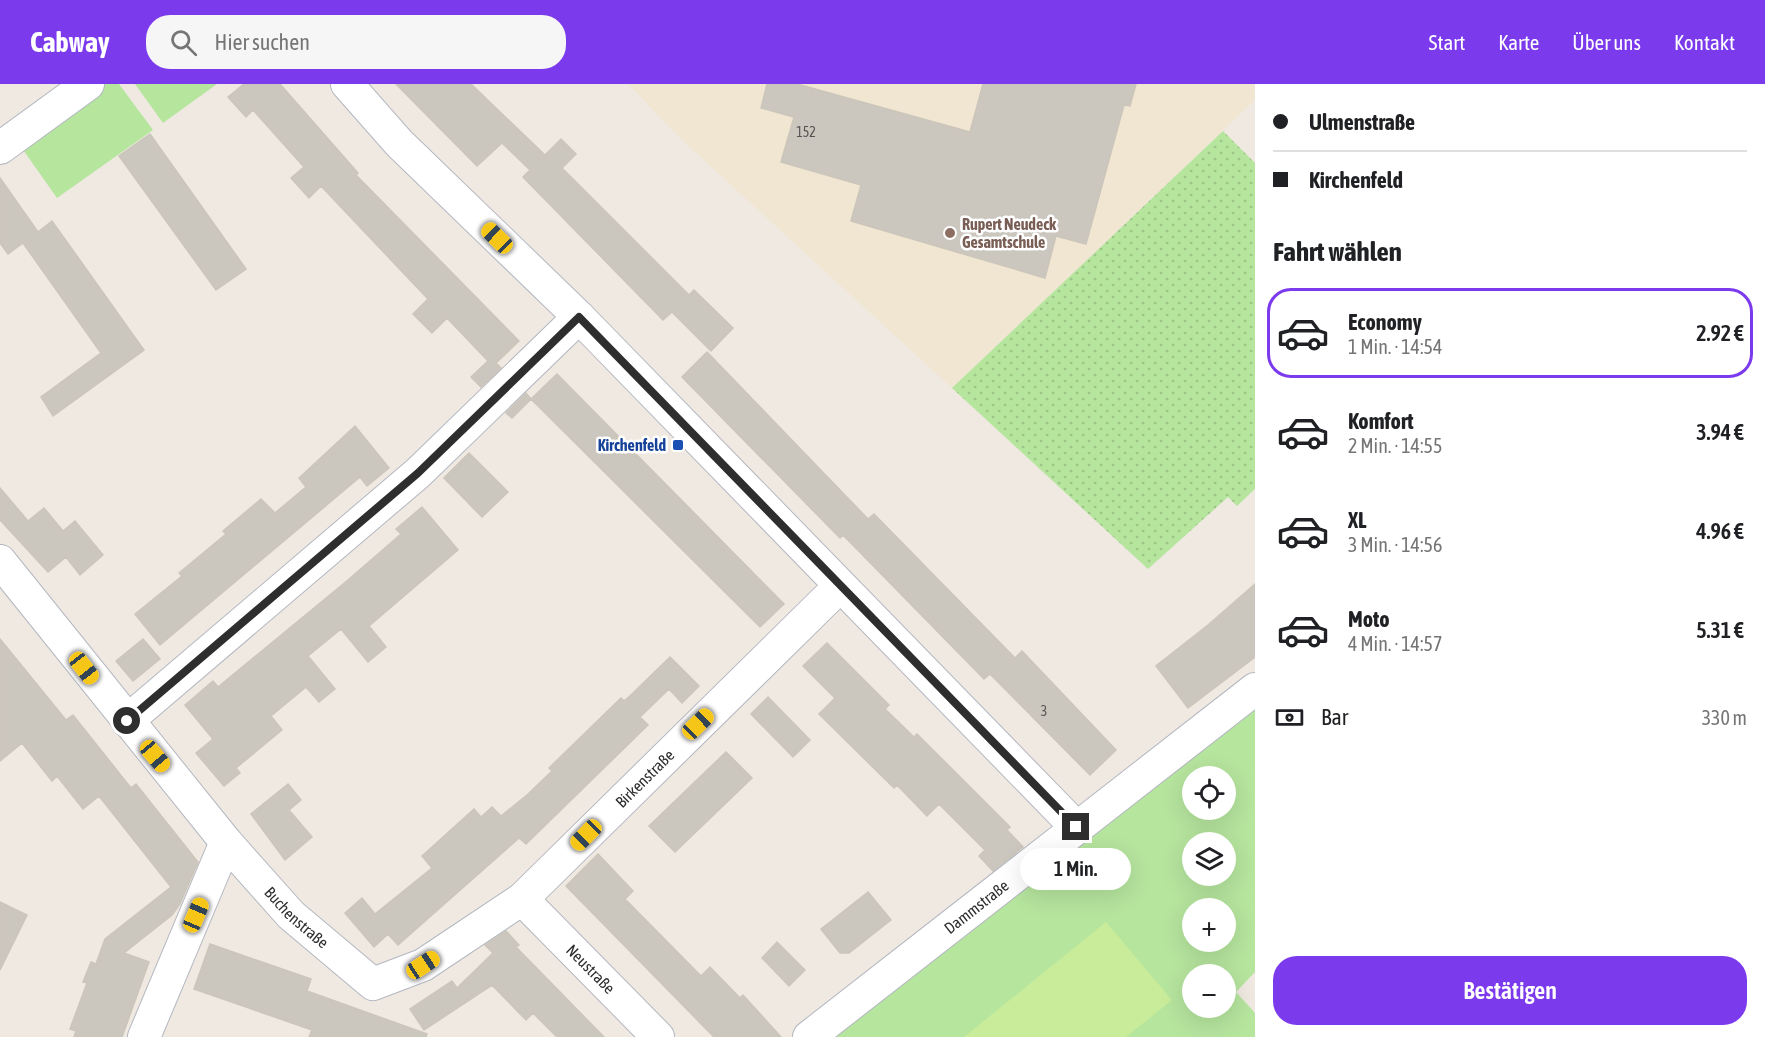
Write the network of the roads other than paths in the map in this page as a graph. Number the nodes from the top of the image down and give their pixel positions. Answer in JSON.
{"nodes":[{"id":1,"x":88,"y":84,"type":"edge"},
{"id":2,"x":347,"y":84,"type":"edge"},
{"id":3,"x":0,"y":148,"type":"edge"},
{"id":4,"x":579,"y":317,"type":"junction"},
{"id":5,"x":0,"y":561,"type":"edge"},
{"id":6,"x":840,"y":586,"type":"junction"},
{"id":7,"x":1255,"y":689,"type":"edge"},
{"id":8,"x":127,"y":721,"type":"junction"},
{"id":9,"x":1076,"y":827,"type":"junction"},
{"id":10,"x":226,"y":842,"type":"junction"},
{"id":11,"x":522,"y":899,"type":"junction"},
{"id":12,"x":373,"y":984,"type":"joint"},
{"id":13,"x":144,"y":1037,"type":"edge"},
{"id":14,"x":658,"y":1037,"type":"edge"},
{"id":15,"x":809,"y":1037,"type":"edge"}],
"edges":[{"from":1,"to":3,"type":"street"},
{"from":2,"to":4,"type":"street"},
{"from":4,"to":6,"type":"street"},
{"from":4,"to":8,"type":"street"},
{"from":5,"to":8,"type":"street","name":"Buchenstraße"},
{"from":6,"to":9,"type":"street"},
{"from":6,"to":11,"type":"street","name":"Birkenstraße"},
{"from":7,"to":9,"type":"street","name":"Dammstraße"},
{"from":8,"to":10,"type":"street","name":"Buchenstraße"},
{"from":9,"to":15,"type":"street","name":"Dammstraße"},
{"from":10,"to":12,"type":"street","name":"Buchenstraße"},
{"from":10,"to":13,"type":"street"},
{"from":11,"to":12,"type":"street","name":"Birkenstraße"},
{"from":11,"to":14,"type":"street","name":"Neustraße"}]}
